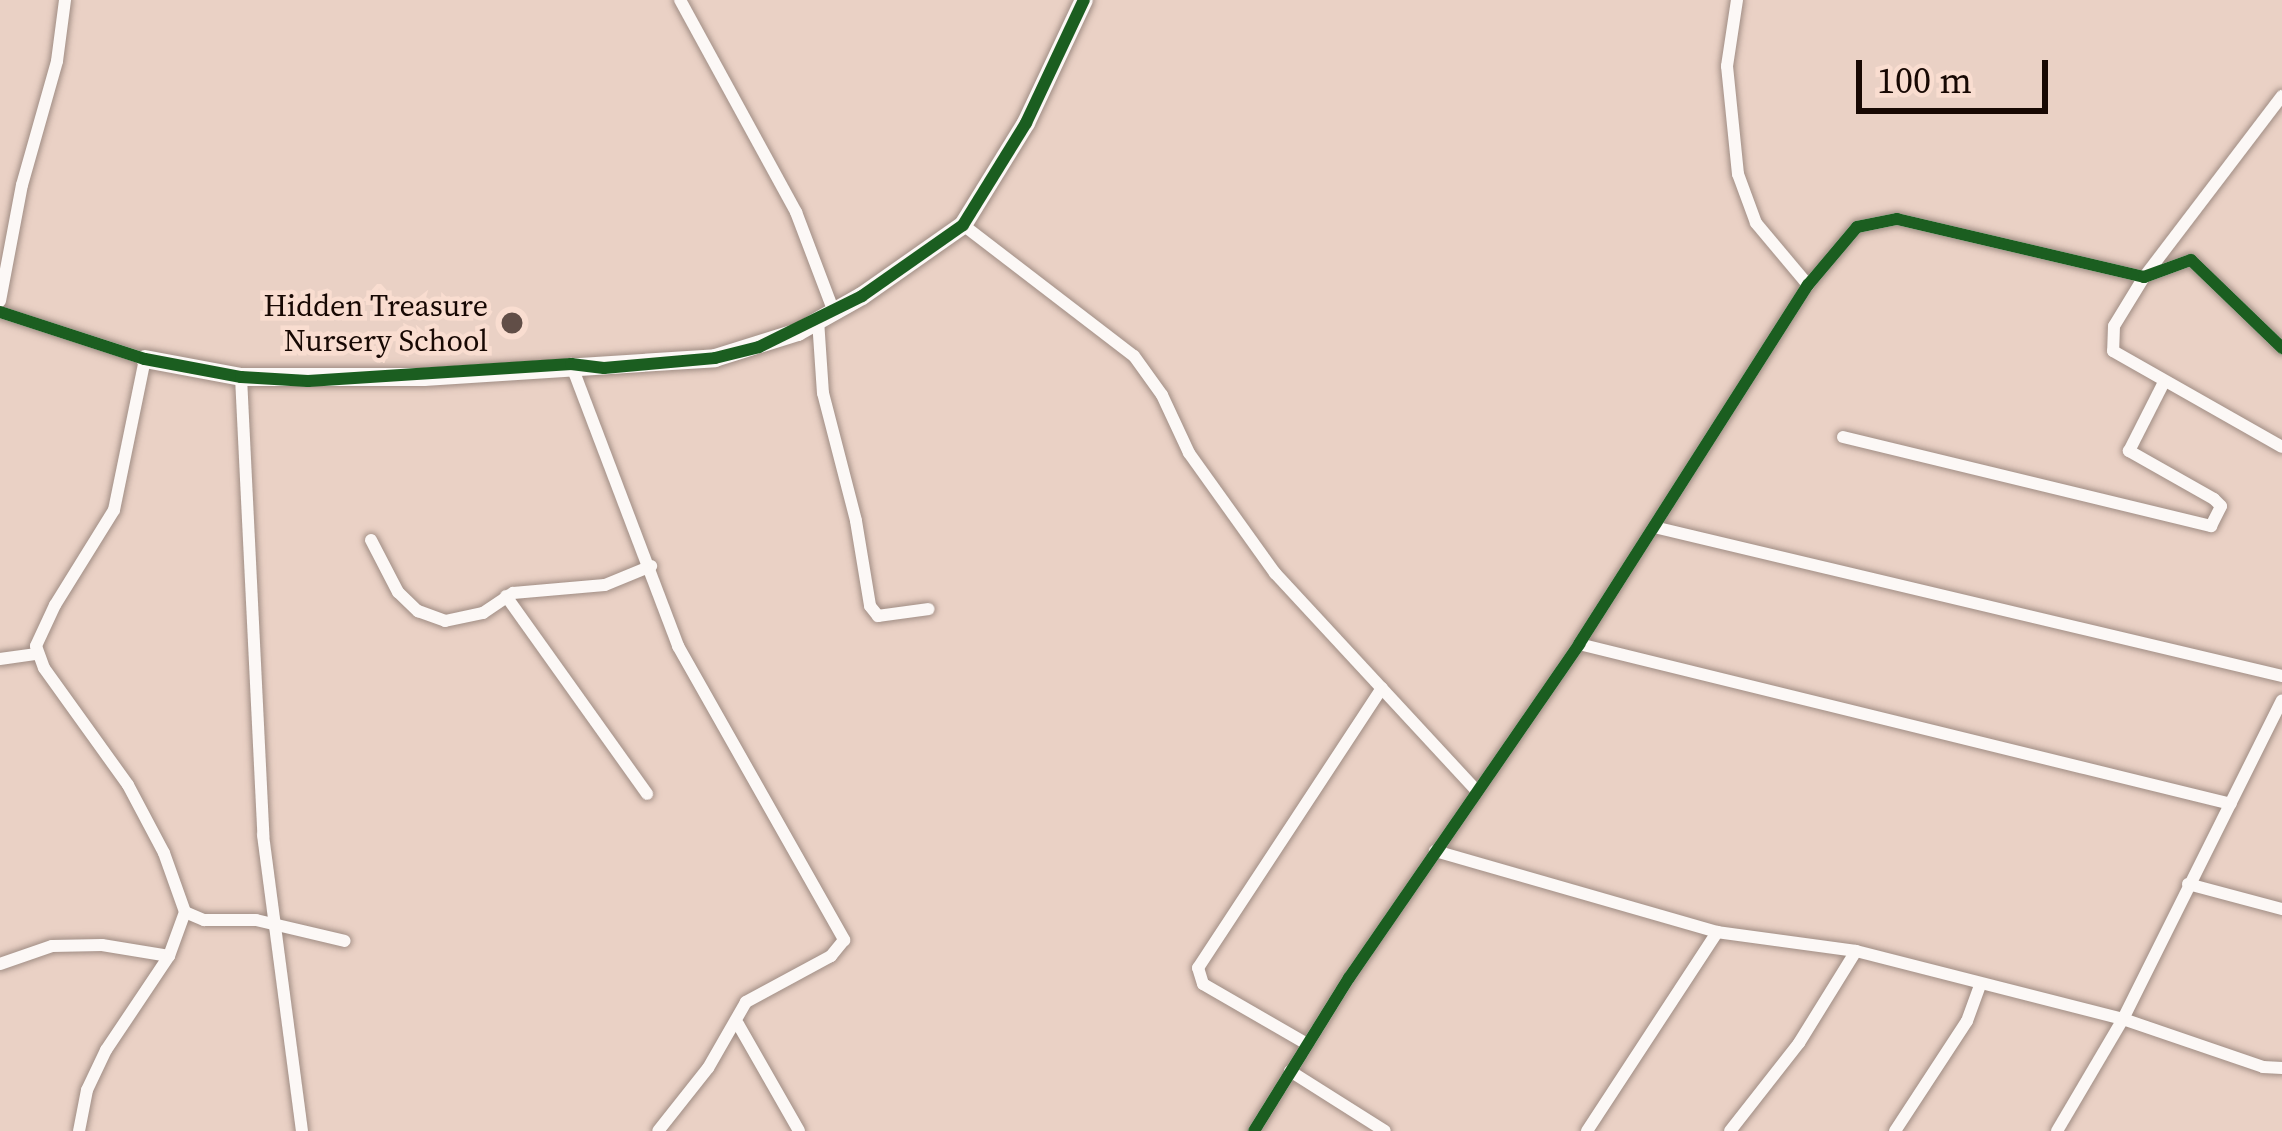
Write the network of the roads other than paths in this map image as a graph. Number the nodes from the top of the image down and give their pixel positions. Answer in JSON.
{"nodes":[{"id":1,"x":65,"y":0,"type":"edge"},
{"id":2,"x":680,"y":0,"type":"edge"},
{"id":3,"x":1084,"y":0,"type":"edge"},
{"id":4,"x":1737,"y":0,"type":"edge"},
{"id":5,"x":2282,"y":96,"type":"edge"},
{"id":6,"x":963,"y":225,"type":"junction"},
{"id":7,"x":2144,"y":278,"type":"junction"},
{"id":8,"x":1808,"y":285,"type":"junction"},
{"id":9,"x":0,"y":301,"type":"edge"},
{"id":10,"x":0,"y":312,"type":"edge"},
{"id":11,"x":826,"y":316,"type":"junction"},
{"id":12,"x":2282,"y":349,"type":"edge"},
{"id":13,"x":145,"y":359,"type":"junction"},
{"id":14,"x":571,"y":364,"type":"junction"},
{"id":15,"x":241,"y":377,"type":"junction"},
{"id":16,"x":2164,"y":382,"type":"junction"},
{"id":17,"x":1844,"y":436,"type":"dead end"},
{"id":18,"x":2282,"y":447,"type":"edge"},
{"id":19,"x":1654,"y":527,"type":"junction"},
{"id":20,"x":371,"y":540,"type":"dead end"},
{"id":21,"x":651,"y":566,"type":"junction"},
{"id":22,"x":506,"y":596,"type":"junction"},
{"id":23,"x":928,"y":609,"type":"dead end"},
{"id":24,"x":1579,"y":644,"type":"junction"},
{"id":25,"x":37,"y":654,"type":"junction"},
{"id":26,"x":0,"y":659,"type":"edge"},
{"id":27,"x":2282,"y":676,"type":"edge"},
{"id":28,"x":1382,"y":688,"type":"junction"},
{"id":29,"x":2282,"y":700,"type":"edge"},
{"id":30,"x":1476,"y":790,"type":"junction"},
{"id":31,"x":647,"y":794,"type":"dead end"},
{"id":32,"x":2231,"y":804,"type":"junction"},
{"id":33,"x":1435,"y":851,"type":"junction"},
{"id":34,"x":2188,"y":884,"type":"junction"},
{"id":35,"x":2282,"y":910,"type":"edge"},
{"id":36,"x":184,"y":911,"type":"junction"},
{"id":37,"x":277,"y":928,"type":"junction"},
{"id":38,"x":1717,"y":932,"type":"junction"},
{"id":39,"x":345,"y":941,"type":"dead end"},
{"id":40,"x":1856,"y":951,"type":"junction"},
{"id":41,"x":169,"y":956,"type":"junction"},
{"id":42,"x":0,"y":964,"type":"edge"},
{"id":43,"x":1979,"y":986,"type":"junction"},
{"id":44,"x":2123,"y":1019,"type":"junction"},
{"id":45,"x":738,"y":1024,"type":"junction"},
{"id":46,"x":1307,"y":1044,"type":"junction"},
{"id":47,"x":2282,"y":1068,"type":"edge"},
{"id":48,"x":1290,"y":1071,"type":"junction"},
{"id":49,"x":79,"y":1131,"type":"edge"},
{"id":50,"x":302,"y":1131,"type":"edge"},
{"id":51,"x":658,"y":1131,"type":"edge"},
{"id":52,"x":800,"y":1131,"type":"edge"},
{"id":53,"x":1255,"y":1131,"type":"edge"},
{"id":54,"x":1385,"y":1131,"type":"edge"},
{"id":55,"x":1587,"y":1131,"type":"edge"},
{"id":56,"x":1730,"y":1131,"type":"edge"},
{"id":57,"x":1895,"y":1131,"type":"edge"},
{"id":58,"x":2057,"y":1131,"type":"edge"}],
"edges":[{"from":1,"to":9,"type":"street"},
{"from":2,"to":11,"type":"street"},
{"from":3,"to":6,"type":"street"},
{"from":4,"to":8,"type":"street"},
{"from":5,"to":7,"type":"street"},
{"from":6,"to":11,"type":"street"},
{"from":6,"to":28,"type":"street"},
{"from":7,"to":8,"type":"street"},
{"from":7,"to":12,"type":"street"},
{"from":7,"to":16,"type":"street"},
{"from":8,"to":19,"type":"street"},
{"from":10,"to":13,"type":"street"},
{"from":11,"to":14,"type":"street"},
{"from":11,"to":23,"type":"street"},
{"from":13,"to":15,"type":"street"},
{"from":13,"to":25,"type":"street"},
{"from":14,"to":15,"type":"street"},
{"from":14,"to":21,"type":"street"},
{"from":15,"to":37,"type":"street"},
{"from":16,"to":17,"type":"street"},
{"from":16,"to":18,"type":"street"},
{"from":19,"to":24,"type":"street"},
{"from":19,"to":27,"type":"street"},
{"from":20,"to":22,"type":"street"},
{"from":21,"to":22,"type":"street"},
{"from":21,"to":45,"type":"street"},
{"from":22,"to":31,"type":"street"},
{"from":24,"to":30,"type":"street"},
{"from":24,"to":32,"type":"street"},
{"from":25,"to":26,"type":"street"},
{"from":25,"to":36,"type":"street"},
{"from":28,"to":30,"type":"street"},
{"from":28,"to":46,"type":"street"},
{"from":29,"to":32,"type":"street"},
{"from":30,"to":33,"type":"street"},
{"from":32,"to":34,"type":"street"},
{"from":33,"to":38,"type":"street"},
{"from":33,"to":46,"type":"street"},
{"from":34,"to":35,"type":"street"},
{"from":34,"to":44,"type":"street"},
{"from":36,"to":37,"type":"street"},
{"from":36,"to":41,"type":"street"},
{"from":37,"to":39,"type":"street"},
{"from":37,"to":50,"type":"street"},
{"from":38,"to":40,"type":"street"},
{"from":38,"to":55,"type":"street"},
{"from":40,"to":43,"type":"street"},
{"from":40,"to":56,"type":"street"},
{"from":41,"to":42,"type":"street"},
{"from":41,"to":49,"type":"street"},
{"from":43,"to":44,"type":"street"},
{"from":43,"to":57,"type":"street"},
{"from":44,"to":47,"type":"street"},
{"from":44,"to":58,"type":"street"},
{"from":45,"to":51,"type":"street"},
{"from":45,"to":52,"type":"street"},
{"from":46,"to":48,"type":"street"},
{"from":48,"to":53,"type":"street"},
{"from":48,"to":54,"type":"street"}]}
